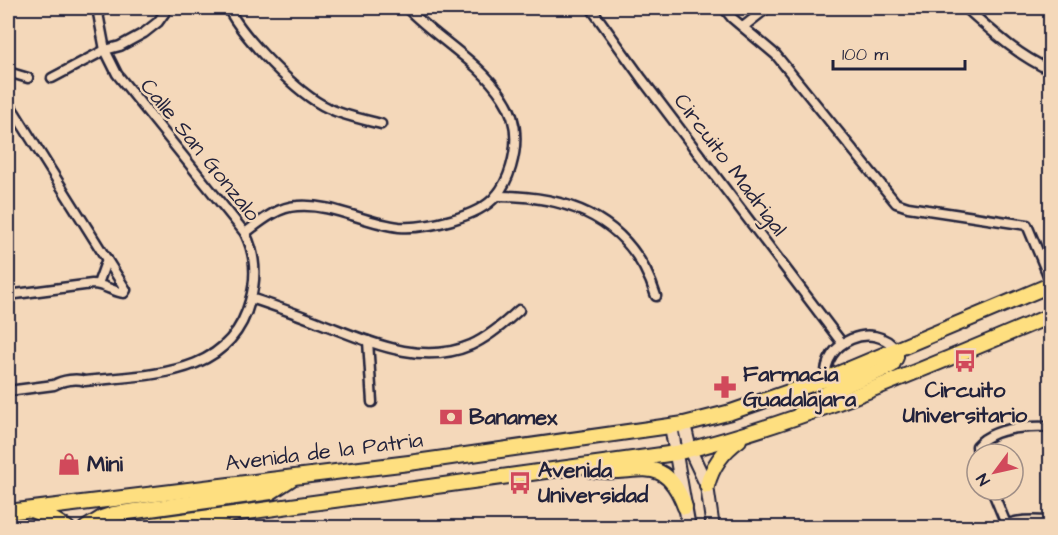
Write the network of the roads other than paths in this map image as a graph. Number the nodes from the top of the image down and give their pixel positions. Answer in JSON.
{"nodes":[{"id":1,"x":97,"y":8,"type":"edge"},
{"id":2,"x":168,"y":8,"type":"edge"},
{"id":3,"x":228,"y":8,"type":"edge"},
{"id":4,"x":407,"y":8,"type":"edge"},
{"id":5,"x":591,"y":8,"type":"edge"},
{"id":6,"x":724,"y":8,"type":"edge"},
{"id":7,"x":767,"y":8,"type":"edge"},
{"id":8,"x":966,"y":8,"type":"edge"},
{"id":9,"x":743,"y":27,"type":"junction"},
{"id":10,"x":105,"y":50,"type":"junction"},
{"id":11,"x":1050,"y":70,"type":"edge"},
{"id":12,"x":8,"y":72,"type":"edge"},
{"id":13,"x":28,"y":78,"type":"dead end"},
{"id":14,"x":52,"y":78,"type":"dead end"},
{"id":15,"x":8,"y":102,"type":"edge"},
{"id":16,"x":381,"y":124,"type":"dead end"},
{"id":17,"x":496,"y":196,"type":"junction"},
{"id":18,"x":245,"y":233,"type":"junction"},
{"id":19,"x":107,"y":259,"type":"junction"},
{"id":20,"x":1050,"y":280,"type":"edge"},
{"id":21,"x":98,"y":284,"type":"junction"},
{"id":22,"x":1050,"y":285,"type":"edge"},
{"id":23,"x":8,"y":295,"type":"edge"},
{"id":24,"x":656,"y":296,"type":"dead end"},
{"id":25,"x":251,"y":298,"type":"junction"},
{"id":26,"x":519,"y":310,"type":"dead end"},
{"id":27,"x":1050,"y":316,"type":"edge"},
{"id":28,"x":368,"y":341,"type":"junction"},
{"id":29,"x":842,"y":343,"type":"junction"},
{"id":30,"x":896,"y":350,"type":"junction"},
{"id":31,"x":826,"y":379,"type":"junction"},
{"id":32,"x":8,"y":391,"type":"edge"},
{"id":33,"x":372,"y":402,"type":"dead end"},
{"id":34,"x":796,"y":419,"type":"junction"},
{"id":35,"x":678,"y":425,"type":"junction"},
{"id":36,"x":1050,"y":427,"type":"edge"},
{"id":37,"x":761,"y":430,"type":"junction"},
{"id":38,"x":980,"y":442,"type":"edge"},
{"id":39,"x":683,"y":451,"type":"junction"},
{"id":40,"x":578,"y":467,"type":"junction"},
{"id":41,"x":293,"y":478,"type":"junction"},
{"id":42,"x":707,"y":486,"type":"junction"},
{"id":43,"x":998,"y":502,"type":"edge"},
{"id":44,"x":685,"y":507,"type":"junction"},
{"id":45,"x":30,"y":510,"type":"junction"},
{"id":46,"x":8,"y":512,"type":"edge"},
{"id":47,"x":1048,"y":521,"type":"edge"},
{"id":48,"x":1009,"y":525,"type":"edge"},
{"id":49,"x":155,"y":526,"type":"edge"},
{"id":50,"x":67,"y":528,"type":"edge"},
{"id":51,"x":86,"y":528,"type":"edge"},
{"id":52,"x":131,"y":528,"type":"edge"},
{"id":53,"x":688,"y":528,"type":"edge"},
{"id":54,"x":713,"y":528,"type":"edge"},
{"id":55,"x":1034,"y":528,"type":"edge"}],
"edges":[{"from":1,"to":10,"type":"street","name":"Calle San Gonzalo"},
{"from":2,"to":10,"type":"street"},
{"from":3,"to":16,"type":"street"},
{"from":4,"to":17,"type":"street"},
{"from":5,"to":29,"type":"street","name":"Circuito Madrigal"},
{"from":6,"to":9,"type":"street"},
{"from":7,"to":9,"type":"street"},
{"from":8,"to":11,"type":"street"},
{"from":9,"to":20,"type":"street"},
{"from":10,"to":14,"type":"street"},
{"from":10,"to":18,"type":"street","name":"Calle San Gonzalo"},
{"from":12,"to":13,"type":"street"},
{"from":15,"to":19,"type":"street"},
{"from":17,"to":18,"type":"street"},
{"from":17,"to":24,"type":"street"},
{"from":18,"to":25,"type":"street","name":"Calle San Gonzalo"},
{"from":19,"to":21,"type":"street"},
{"from":19,"to":21,"type":"street"},
{"from":21,"to":23,"type":"street"},
{"from":22,"to":30,"type":"main road","name":"Avenida de la Patria"},
{"from":25,"to":28,"type":"street"},
{"from":25,"to":32,"type":"street","name":"Calle San Gonzalo"},
{"from":26,"to":28,"type":"street"},
{"from":27,"to":34,"type":"main road"},
{"from":28,"to":33,"type":"street"},
{"from":29,"to":30,"type":"street"},
{"from":29,"to":31,"type":"street"},
{"from":30,"to":31,"type":"main road","name":"Avenida de la Patria"},
{"from":30,"to":34,"type":"main road"},
{"from":31,"to":35,"type":"main road","name":"Avenida de la Patria"},
{"from":34,"to":37,"type":"main road"},
{"from":35,"to":39,"type":"main road"},
{"from":35,"to":41,"type":"main road","name":"Avenida de la Patria"},
{"from":36,"to":38,"type":"street"},
{"from":37,"to":39,"type":"main road"},
{"from":37,"to":42,"type":"main road"},
{"from":39,"to":40,"type":"main road"},
{"from":39,"to":42,"type":"main road"},
{"from":39,"to":44,"type":"main road"},
{"from":40,"to":44,"type":"main road"},
{"from":40,"to":49,"type":"main road"},
{"from":41,"to":45,"type":"main road","name":"Avenida de la Patria"},
{"from":41,"to":51,"type":"main road"},
{"from":42,"to":54,"type":"main road"},
{"from":43,"to":48,"type":"street"},
{"from":44,"to":53,"type":"main road"},
{"from":45,"to":46,"type":"main road","name":"Avenida de la Patria"},
{"from":45,"to":50,"type":"main road"},
{"from":47,"to":48,"type":"street"},
{"from":47,"to":55,"type":"street"},
{"from":49,"to":52,"type":"main road"}]}
